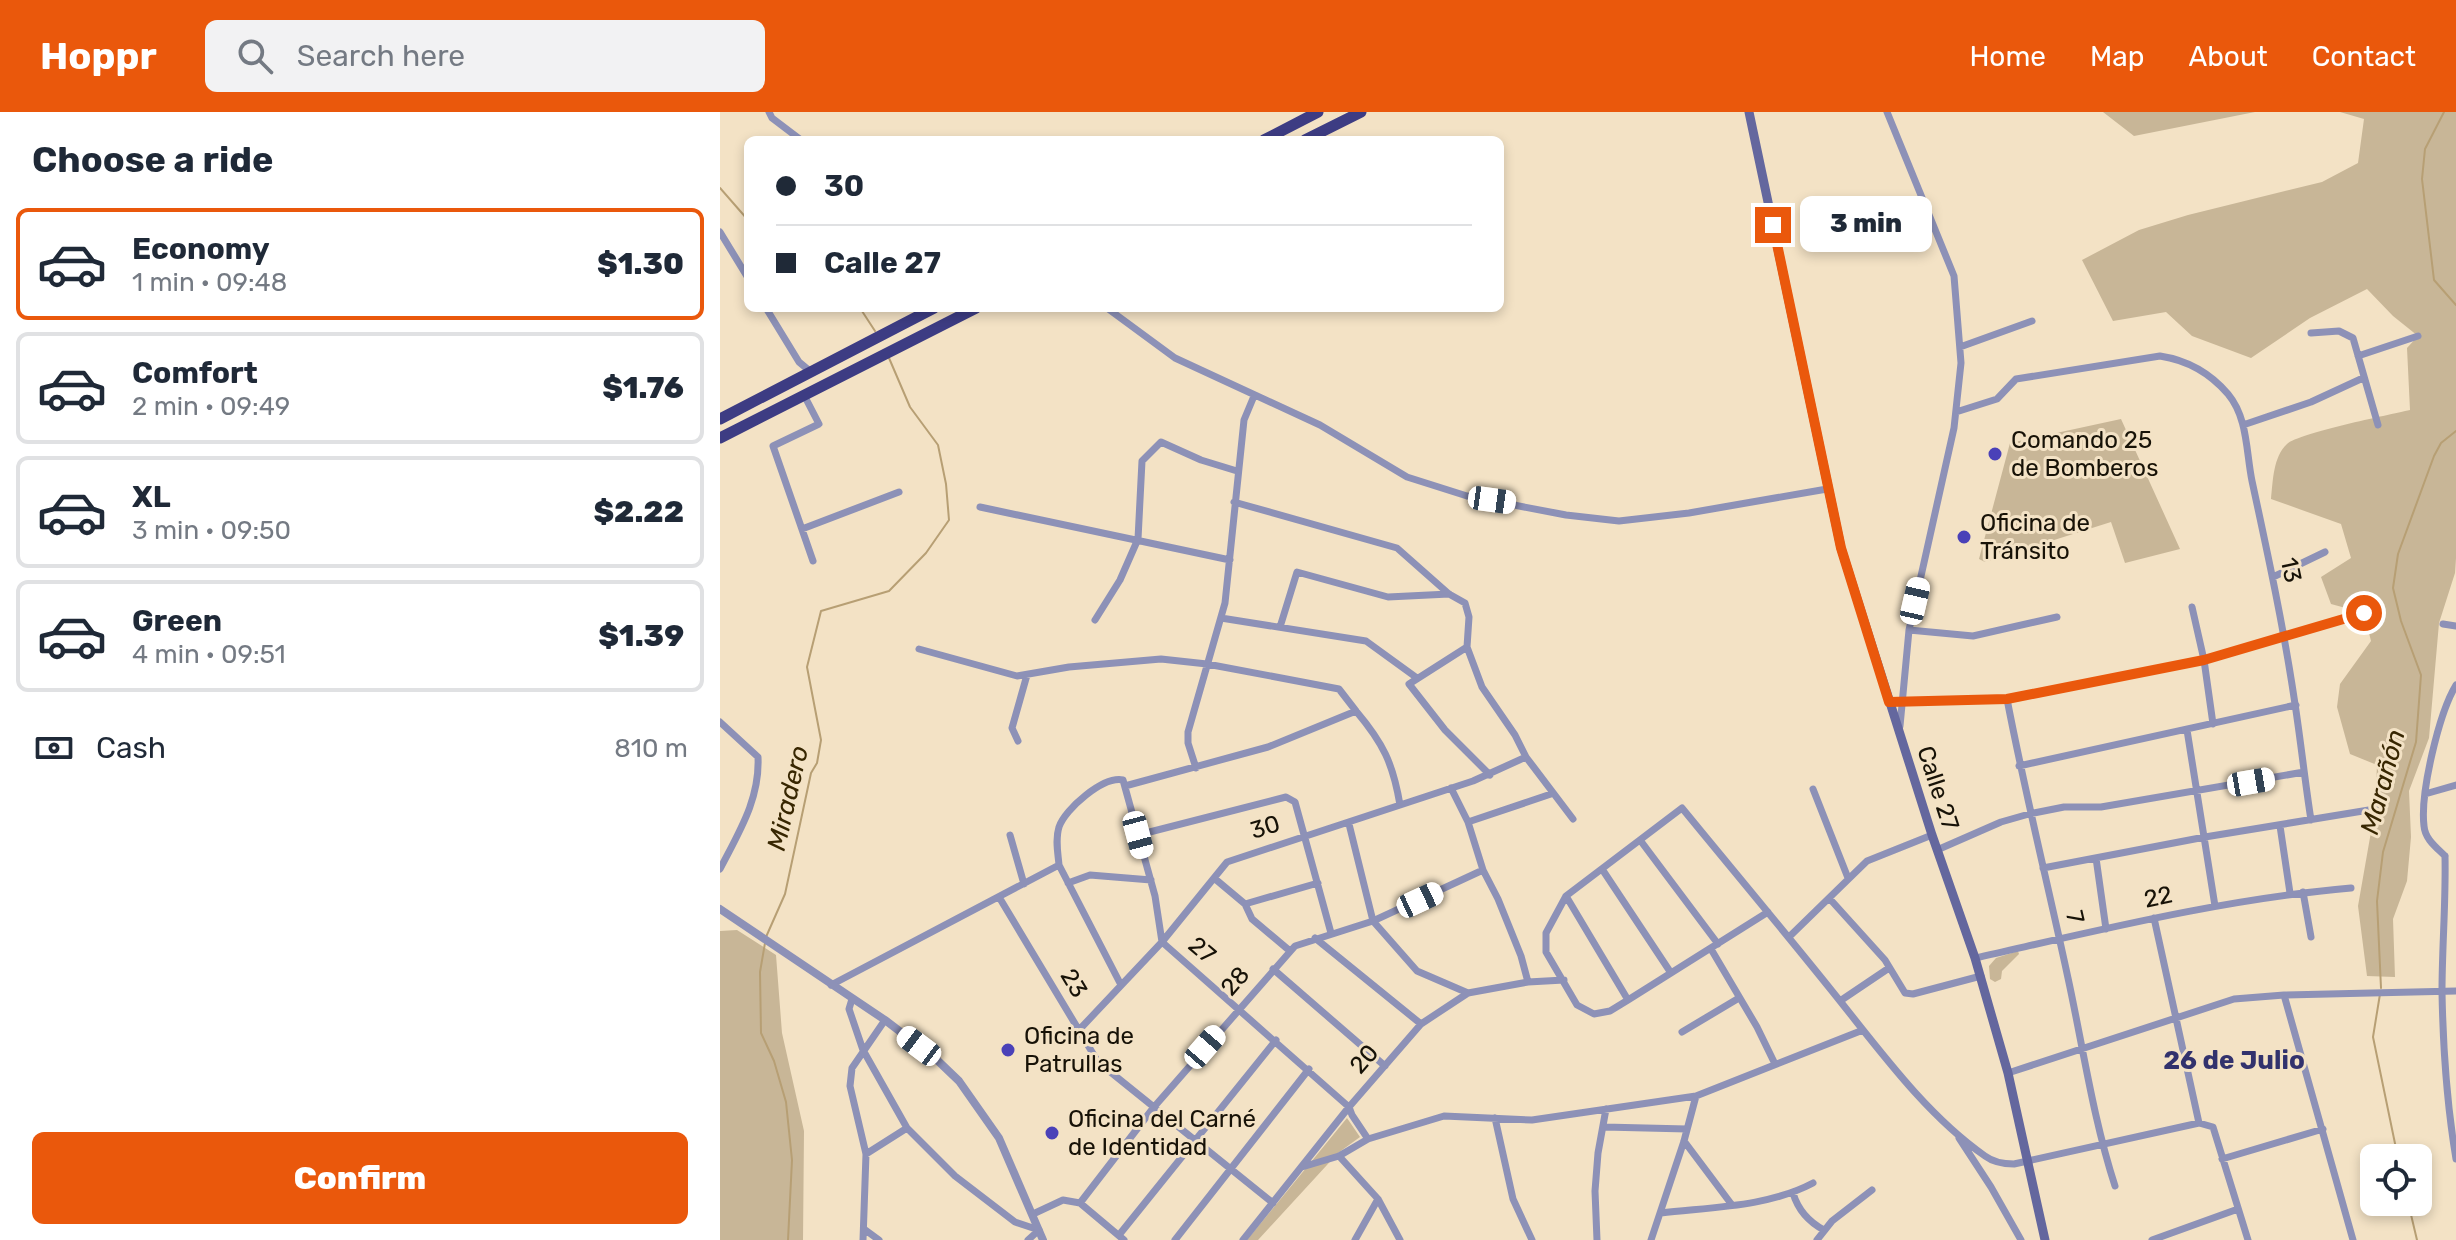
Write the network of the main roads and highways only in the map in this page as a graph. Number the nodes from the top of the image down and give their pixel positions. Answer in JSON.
{"nodes":[{"id":1,"x":1318,"y":112,"type":"edge"},
{"id":2,"x":1361,"y":112,"type":"edge"},
{"id":3,"x":1749,"y":112,"type":"edge"},
{"id":4,"x":1272,"y":136,"type":"edge"},
{"id":5,"x":1313,"y":136,"type":"edge"},
{"id":6,"x":925,"y":312,"type":"edge"},
{"id":7,"x":968,"y":312,"type":"edge"},
{"id":8,"x":720,"y":419,"type":"edge"},
{"id":9,"x":720,"y":438,"type":"edge"},
{"id":10,"x":2045,"y":1240,"type":"edge"}],
"edges":[{"from":1,"to":4,"type":"highway"},
{"from":2,"to":5,"type":"highway"},
{"from":3,"to":10,"type":"main road","name":"Calle 27"},
{"from":6,"to":8,"type":"highway"},
{"from":7,"to":9,"type":"highway"}]}
